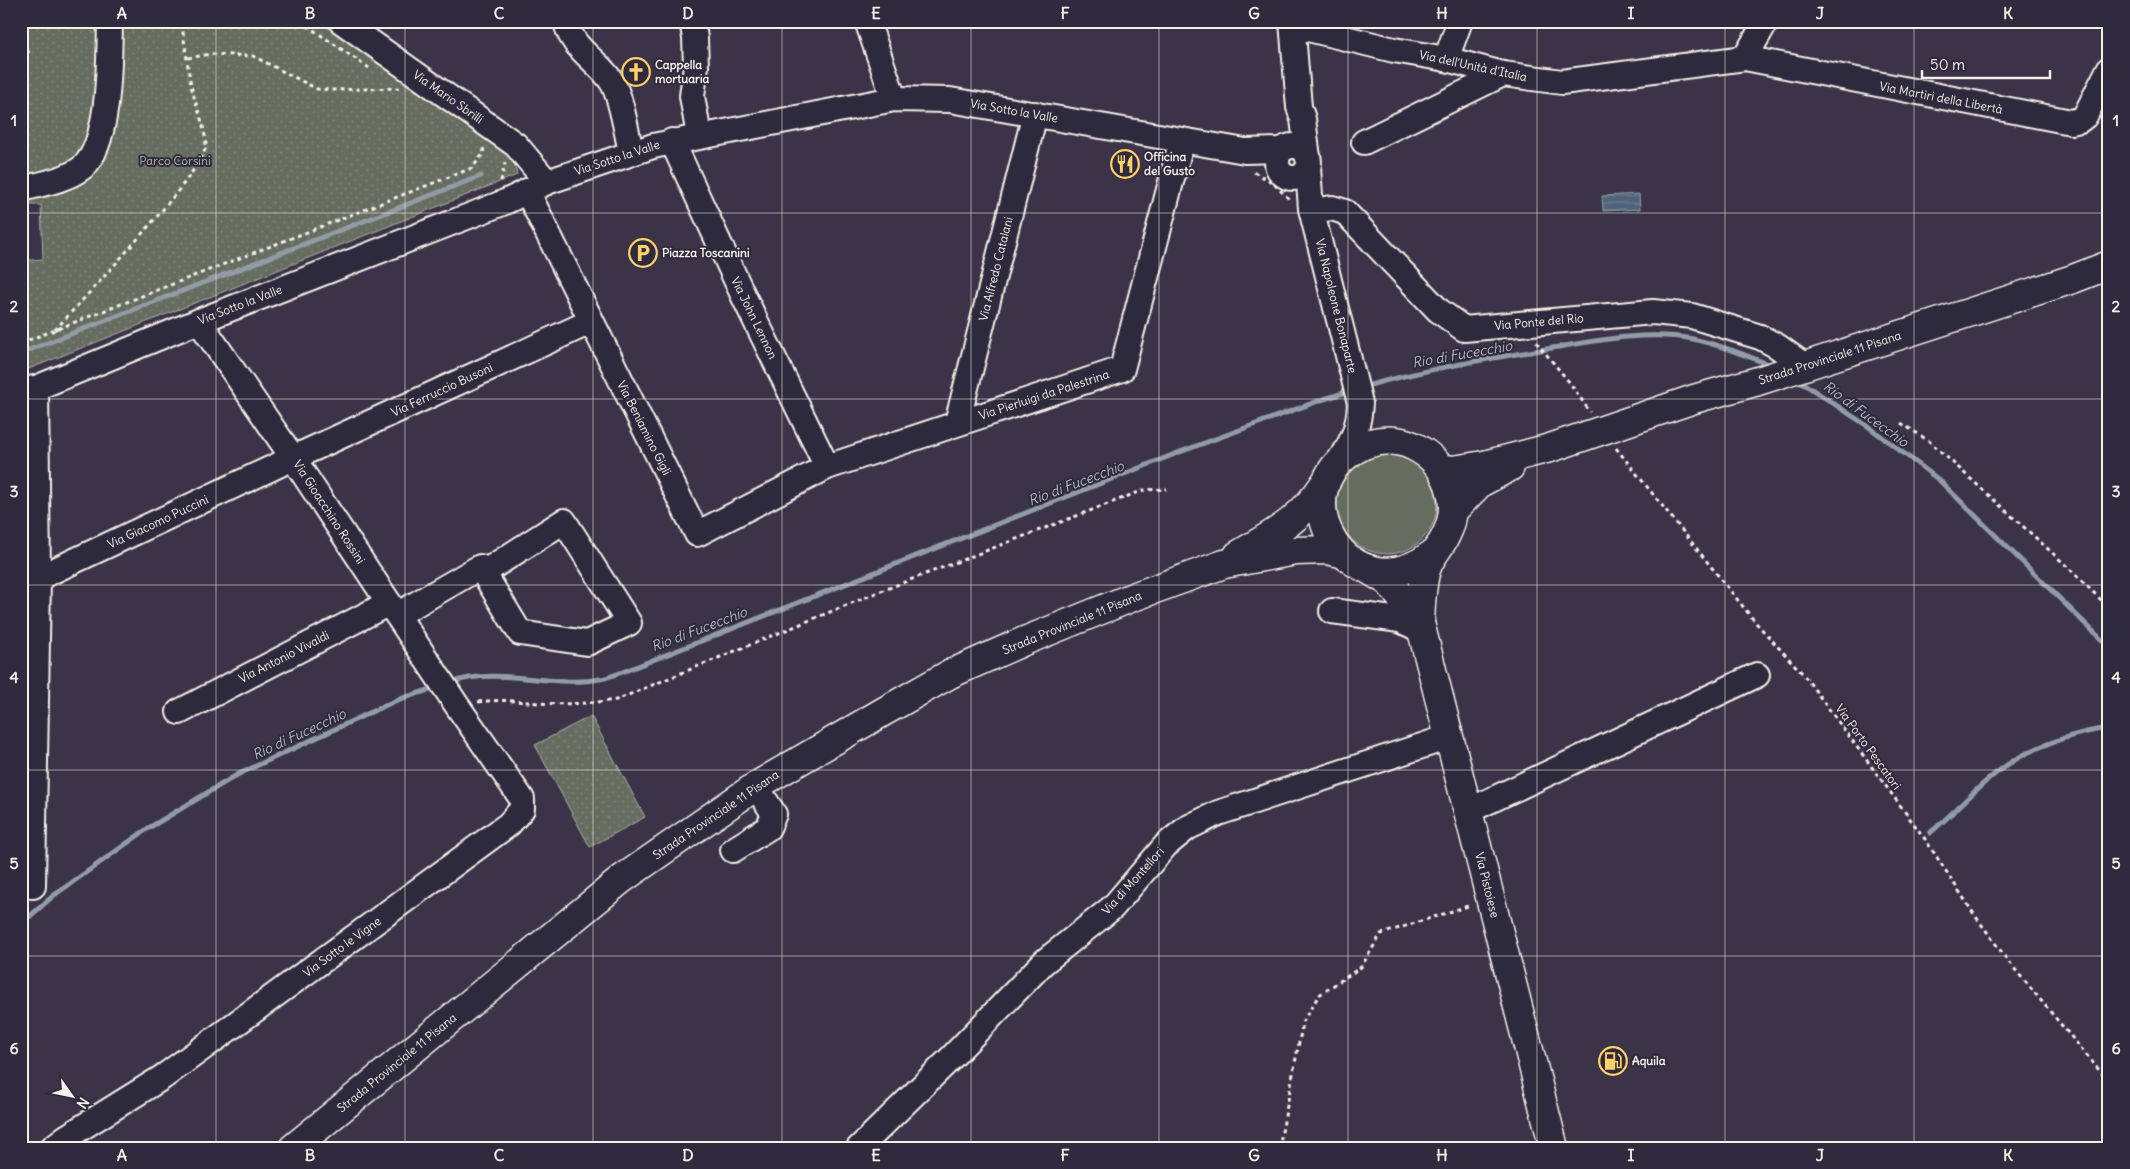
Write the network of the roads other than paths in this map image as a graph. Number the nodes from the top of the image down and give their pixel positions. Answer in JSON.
{"nodes":[{"id":1,"x":110,"y":21,"type":"edge"},
{"id":2,"x":341,"y":21,"type":"edge"},
{"id":3,"x":566,"y":21,"type":"edge"},
{"id":4,"x":692,"y":21,"type":"edge"},
{"id":5,"x":867,"y":21,"type":"edge"},
{"id":6,"x":1460,"y":21,"type":"edge"},
{"id":7,"x":1766,"y":21,"type":"edge"},
{"id":8,"x":1292,"y":23,"type":"edge"},
{"id":9,"x":1745,"y":58,"type":"junction"},
{"id":10,"x":1446,"y":59,"type":"junction"},
{"id":11,"x":2109,"y":70,"type":"edge"},
{"id":12,"x":1503,"y":74,"type":"junction"},
{"id":13,"x":894,"y":99,"type":"junction"},
{"id":14,"x":1299,"y":107,"type":"junction"},
{"id":15,"x":1035,"y":114,"type":"junction"},
{"id":16,"x":699,"y":136,"type":"junction"},
{"id":17,"x":1182,"y":140,"type":"junction"},
{"id":18,"x":672,"y":141,"type":"junction"},
{"id":19,"x":1364,"y":142,"type":"dead end"},
{"id":20,"x":631,"y":152,"type":"junction"},
{"id":21,"x":1282,"y":161,"type":"junction"},
{"id":22,"x":1308,"y":163,"type":"junction"},
{"id":23,"x":537,"y":187,"type":"junction"},
{"id":24,"x":21,"y":189,"type":"edge"},
{"id":25,"x":1305,"y":207,"type":"junction"},
{"id":26,"x":2109,"y":265,"type":"edge"},
{"id":27,"x":199,"y":321,"type":"junction"},
{"id":28,"x":590,"y":322,"type":"junction"},
{"id":29,"x":1813,"y":363,"type":"junction"},
{"id":30,"x":28,"y":389,"type":"edge"},
{"id":31,"x":1360,"y":403,"type":"junction"},
{"id":32,"x":957,"y":423,"type":"junction"},
{"id":33,"x":1408,"y":444,"type":"junction"},
{"id":34,"x":1550,"y":448,"type":"junction"},
{"id":35,"x":293,"y":458,"type":"junction"},
{"id":36,"x":827,"y":467,"type":"junction"},
{"id":37,"x":1441,"y":468,"type":"junction"},
{"id":38,"x":1334,"y":471,"type":"junction"},
{"id":39,"x":1453,"y":510,"type":"junction"},
{"id":40,"x":1341,"y":553,"type":"junction"},
{"id":41,"x":1431,"y":555,"type":"junction"},
{"id":42,"x":1224,"y":564,"type":"junction"},
{"id":43,"x":1366,"y":568,"type":"junction"},
{"id":44,"x":483,"y":573,"type":"junction"},
{"id":45,"x":30,"y":578,"type":"edge"},
{"id":46,"x":393,"y":609,"type":"junction"},
{"id":47,"x":1332,"y":611,"type":"dead end"},
{"id":48,"x":1420,"y":626,"type":"junction"},
{"id":49,"x":1757,"y":675,"type":"dead end"},
{"id":50,"x":448,"y":691,"type":"joint"},
{"id":51,"x":178,"y":712,"type":"dead end"},
{"id":52,"x":1449,"y":737,"type":"junction"},
{"id":53,"x":756,"y":786,"type":"junction"},
{"id":54,"x":28,"y":797,"type":"edge"},
{"id":55,"x":1468,"y":811,"type":"junction"},
{"id":56,"x":733,"y":850,"type":"dead end"},
{"id":57,"x":33,"y":886,"type":"dead end"},
{"id":58,"x":52,"y":1148,"type":"edge"},
{"id":59,"x":293,"y":1148,"type":"edge"},
{"id":60,"x":859,"y":1148,"type":"edge"},
{"id":61,"x":1554,"y":1148,"type":"edge"}],
"edges":[{"from":1,"to":24,"type":"street"},
{"from":2,"to":23,"type":"street","name":"Via Mario Sbrilli"},
{"from":3,"to":20,"type":"street"},
{"from":4,"to":16,"type":"street"},
{"from":5,"to":13,"type":"street"},
{"from":6,"to":10,"type":"street"},
{"from":7,"to":9,"type":"street"},
{"from":8,"to":10,"type":"street","name":"Via dell'Unità d'Italia"},
{"from":8,"to":14,"type":"street","name":"Via Napoleone Bonaparte"},
{"from":9,"to":11,"type":"street","name":"Via Martiri della Libertà"},
{"from":9,"to":12,"type":"street","name":"Via dell'Unità d'Italia"},
{"from":10,"to":12,"type":"street","name":"Via dell'Unità d'Italia"},
{"from":12,"to":19,"type":"street"},
{"from":13,"to":15,"type":"street","name":"Via Sotto la Valle"},
{"from":13,"to":16,"type":"street","name":"Via Sotto la Valle"},
{"from":14,"to":21,"type":"street","name":"Via Napoleone Bonaparte"},
{"from":14,"to":22,"type":"street","name":"Via Napoleone Bonaparte"},
{"from":15,"to":17,"type":"street","name":"Via Sotto la Valle"},
{"from":15,"to":32,"type":"street","name":"Via Alfredo Catalani"},
{"from":16,"to":18,"type":"street","name":"Via Sotto la Valle"},
{"from":17,"to":21,"type":"street","name":"Via Sotto la Valle"},
{"from":17,"to":32,"type":"street","name":"Via Pierluigi da Palestrina"},
{"from":18,"to":20,"type":"street","name":"Via Sotto la Valle"},
{"from":18,"to":36,"type":"street","name":"Via John Lennon"},
{"from":20,"to":23,"type":"street","name":"Via Sotto la Valle"},
{"from":21,"to":22,"type":"street"},
{"from":21,"to":25,"type":"street","name":"Via Napoleone Bonaparte"},
{"from":22,"to":25,"type":"street","name":"Via Napoleone Bonaparte"},
{"from":23,"to":27,"type":"street","name":"Via Sotto la Valle"},
{"from":23,"to":28,"type":"street","name":"Via Beniamino Gigli"},
{"from":25,"to":29,"type":"street","name":"Via Ponte del Rio"},
{"from":25,"to":31,"type":"street","name":"Via Napoleone Bonaparte"},
{"from":26,"to":29,"type":"main road","name":"Strada Provinciale 11 Pisana"},
{"from":27,"to":30,"type":"street","name":"Via Sotto la Valle"},
{"from":27,"to":35,"type":"street","name":"Via Gioacchino Rossini"},
{"from":28,"to":35,"type":"street","name":"Via Ferruccio Busoni"},
{"from":28,"to":36,"type":"street","name":"Via Beniamino Gigli"},
{"from":29,"to":34,"type":"main road","name":"Strada Provinciale 11 Pisana"},
{"from":30,"to":45,"type":"street"},
{"from":31,"to":33,"type":"street","name":"Via Napoleone Bonaparte"},
{"from":31,"to":38,"type":"street","name":"Via Napoleone Bonaparte"},
{"from":32,"to":36,"type":"street","name":"Via Pierluigi da Palestrina"},
{"from":33,"to":37,"type":"main road"},
{"from":33,"to":38,"type":"main road"},
{"from":34,"to":37,"type":"main road","name":"Strada Provinciale 11 Pisana"},
{"from":34,"to":39,"type":"main road","name":"Strada Provinciale 11 Pisana"},
{"from":35,"to":45,"type":"street","name":"Via Giacomo Puccini"},
{"from":35,"to":46,"type":"street","name":"Via Gioacchino Rossini"},
{"from":37,"to":39,"type":"main road"},
{"from":38,"to":40,"type":"main road"},
{"from":38,"to":42,"type":"main road","name":"Strada Provinciale 11 Pisana"},
{"from":39,"to":41,"type":"main road"},
{"from":40,"to":42,"type":"main road","name":"Strada Provinciale 11 Pisana"},
{"from":40,"to":43,"type":"main road"},
{"from":41,"to":43,"type":"main road"},
{"from":41,"to":48,"type":"main road","name":"Via Pistoiese"},
{"from":42,"to":53,"type":"main road","name":"Strada Provinciale 11 Pisana"},
{"from":43,"to":48,"type":"main road","name":"Via Pistoiese"},
{"from":44,"to":44,"type":"street"},
{"from":44,"to":46,"type":"street","name":"Via Antonio Vivaldi"},
{"from":45,"to":54,"type":"street"},
{"from":46,"to":50,"type":"street","name":"Via Gioacchino Rossini"},
{"from":46,"to":51,"type":"street","name":"Via Antonio Vivaldi"},
{"from":47,"to":48,"type":"street"},
{"from":48,"to":52,"type":"main road","name":"Via Pistoiese"},
{"from":49,"to":55,"type":"street"},
{"from":50,"to":58,"type":"street","name":"Via Sotto le Vigne"},
{"from":52,"to":55,"type":"main road","name":"Via Pistoiese"},
{"from":52,"to":60,"type":"street","name":"Via di Montellori"},
{"from":53,"to":56,"type":"street"},
{"from":53,"to":59,"type":"main road","name":"Strada Provinciale 11 Pisana"},
{"from":54,"to":57,"type":"street"},
{"from":55,"to":61,"type":"main road","name":"Via Pistoiese"}]}
